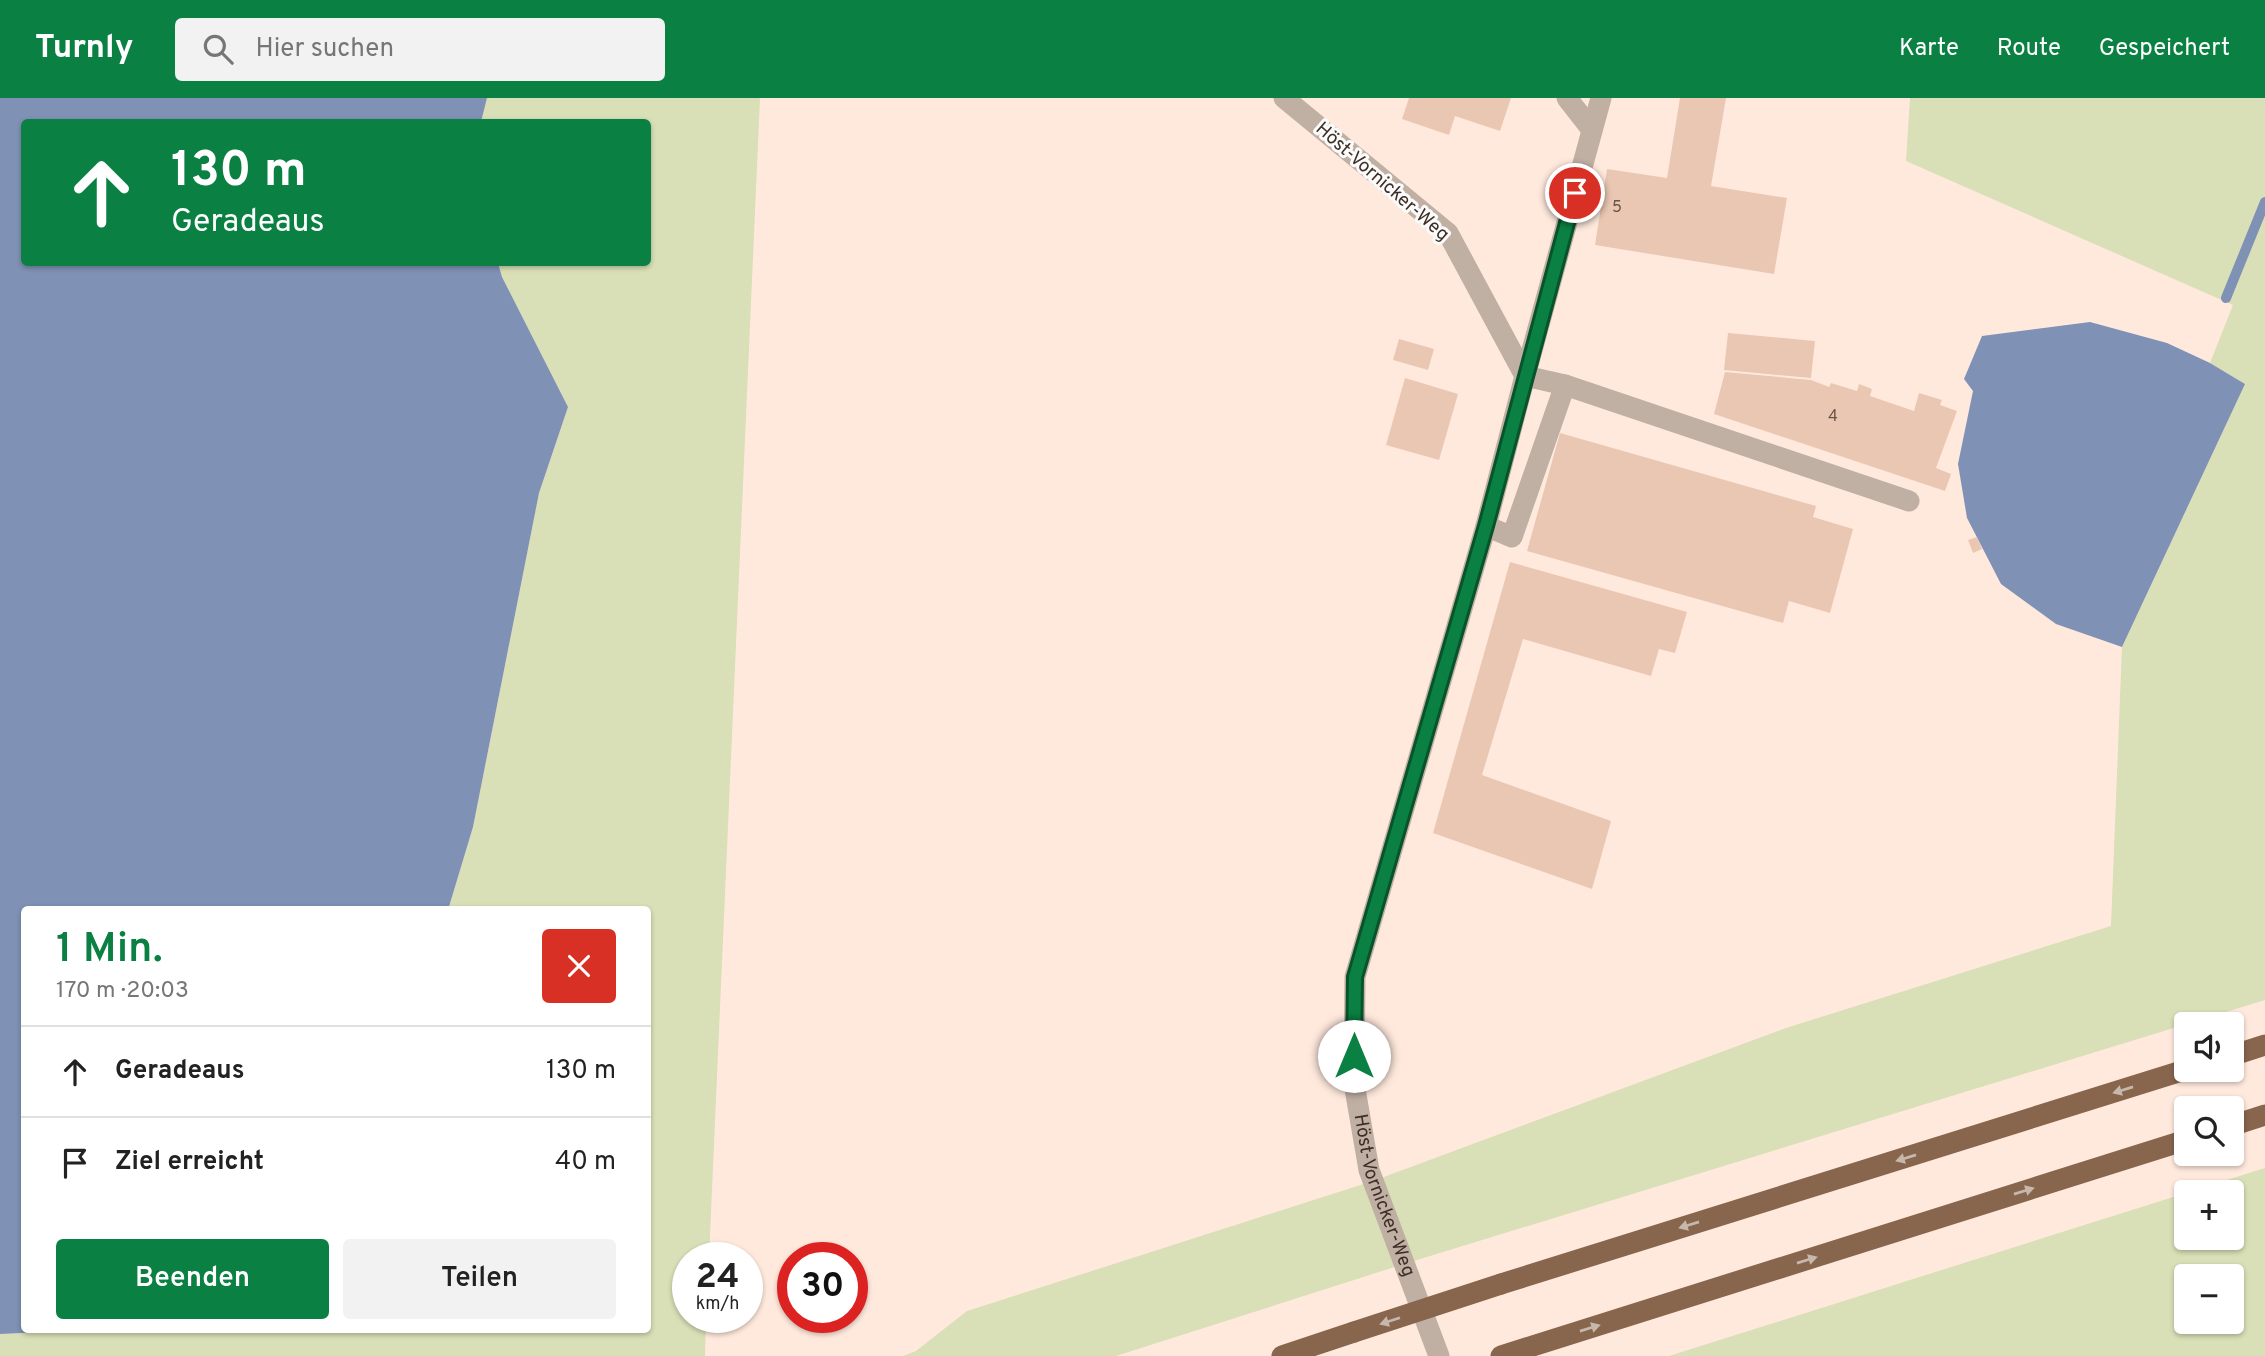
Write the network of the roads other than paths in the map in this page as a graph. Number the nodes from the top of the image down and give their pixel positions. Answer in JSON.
{"nodes":[{"id":1,"x":1284,"y":98,"type":"edge"},
{"id":2,"x":1567,"y":98,"type":"edge"},
{"id":3,"x":1601,"y":98,"type":"edge"},
{"id":4,"x":1592,"y":130,"type":"junction"},
{"id":5,"x":1525,"y":376,"type":"junction"},
{"id":6,"x":1565,"y":385,"type":"junction"},
{"id":7,"x":1909,"y":501,"type":"dead end"},
{"id":8,"x":1486,"y":526,"type":"junction"},
{"id":9,"x":2265,"y":1045,"type":"edge"},
{"id":10,"x":2244,"y":1052,"type":"edge"},
{"id":11,"x":2174,"y":1073,"type":"edge"},
{"id":12,"x":2265,"y":1115,"type":"edge"},
{"id":13,"x":2244,"y":1122,"type":"edge"},
{"id":14,"x":2174,"y":1144,"type":"edge"},
{"id":15,"x":1282,"y":1356,"type":"edge"},
{"id":16,"x":1439,"y":1356,"type":"edge"},
{"id":17,"x":1502,"y":1356,"type":"edge"}],
"edges":[{"from":1,"to":5,"type":"street","name":"Höst-Vornicker-Weg"},
{"from":2,"to":4,"type":"street"},
{"from":3,"to":4,"type":"street"},
{"from":4,"to":5,"type":"street"},
{"from":5,"to":6,"type":"street"},
{"from":5,"to":8,"type":"street","name":"Höst-Vornicker-Weg"},
{"from":6,"to":7,"type":"street"},
{"from":6,"to":8,"type":"street"},
{"from":8,"to":16,"type":"street","name":"Höst-Vornicker-Weg"},
{"from":9,"to":10,"type":"highway"},
{"from":11,"to":15,"type":"highway","one_way":true,"bridge":true},
{"from":12,"to":13,"type":"highway"},
{"from":17,"to":14,"type":"highway","one_way":true}]}
